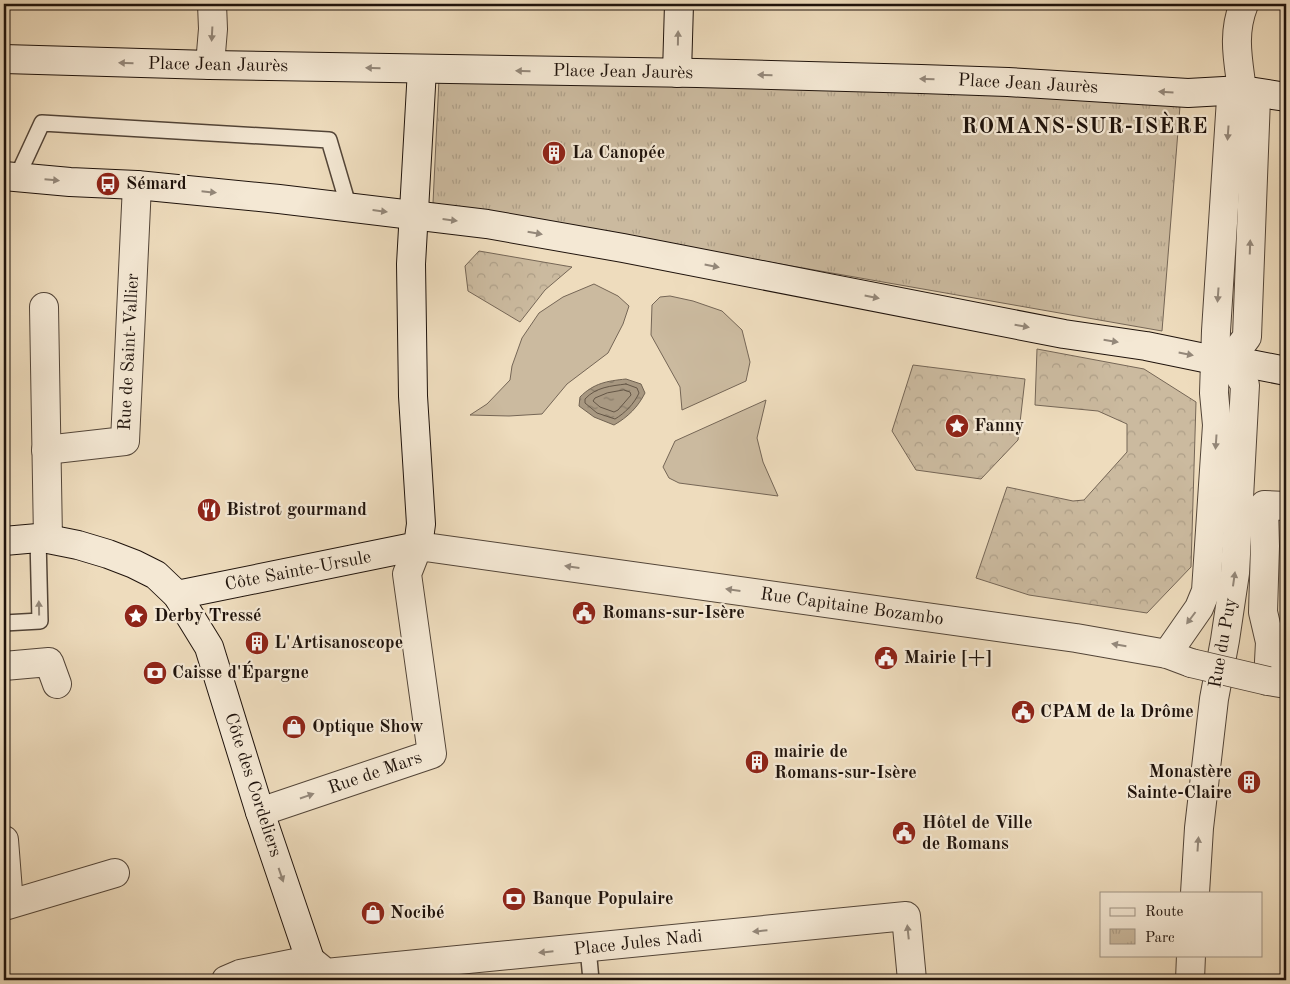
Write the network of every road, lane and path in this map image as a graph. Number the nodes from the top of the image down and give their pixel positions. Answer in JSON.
{"nodes":[{"id":1,"x":212,"y":4,"type":"edge"},
{"id":2,"x":679,"y":4,"type":"edge"},
{"id":3,"x":1244,"y":4,"type":"edge"},
{"id":4,"x":4,"y":59,"type":"edge"},
{"id":5,"x":210,"y":65,"type":"junction"},
{"id":6,"x":422,"y":69,"type":"junction"},
{"id":7,"x":677,"y":73,"type":"junction"},
{"id":8,"x":1242,"y":90,"type":"junction"},
{"id":9,"x":1286,"y":97,"type":"edge"},
{"id":10,"x":10,"y":176,"type":"edge"},
{"id":11,"x":137,"y":185,"type":"junction"},
{"id":12,"x":350,"y":208,"type":"junction"},
{"id":13,"x":412,"y":215,"type":"junction"},
{"id":14,"x":44,"y":307,"type":"dead end"},
{"id":15,"x":1222,"y":360,"type":"junction"},
{"id":16,"x":1286,"y":371,"type":"edge"},
{"id":17,"x":46,"y":450,"type":"junction"},
{"id":18,"x":1275,"y":505,"type":"edge"},
{"id":19,"x":43,"y":539,"type":"junction"},
{"id":20,"x":4,"y":541,"type":"edge"},
{"id":21,"x":418,"y":546,"type":"junction"},
{"id":22,"x":178,"y":595,"type":"junction"},
{"id":23,"x":4,"y":623,"type":"edge"},
{"id":24,"x":1179,"y":658,"type":"junction"},
{"id":25,"x":4,"y":666,"type":"edge"},
{"id":26,"x":1277,"y":682,"type":"edge"},
{"id":27,"x":58,"y":684,"type":"dead end"},
{"id":28,"x":260,"y":812,"type":"junction"},
{"id":29,"x":4,"y":840,"type":"edge"},
{"id":30,"x":115,"y":873,"type":"dead end"},
{"id":31,"x":1195,"y":892,"type":"edge"},
{"id":32,"x":6,"y":905,"type":"edge"},
{"id":33,"x":588,"y":948,"type":"junction"},
{"id":34,"x":1191,"y":956,"type":"edge"},
{"id":35,"x":314,"y":970,"type":"edge"},
{"id":36,"x":226,"y":980,"type":"edge"},
{"id":37,"x":591,"y":980,"type":"edge"},
{"id":38,"x":912,"y":980,"type":"edge"},
{"id":39,"x":1190,"y":980,"type":"edge"}],
"edges":[{"from":1,"to":5,"type":"street","one_way":true},
{"from":7,"to":2,"type":"street","one_way":true},
{"from":3,"to":8,"type":"street"},
{"from":5,"to":4,"type":"street","name":"Place Jean Jaurès","one_way":true},
{"from":6,"to":5,"type":"street","name":"Place Jean Jaurès","one_way":true},
{"from":7,"to":6,"type":"street","name":"Place Jean Jaurès","one_way":true},
{"from":6,"to":13,"type":"street","name":"Rue de Mars"},
{"from":8,"to":7,"type":"street","name":"Place Jean Jaurès","one_way":true},
{"from":8,"to":9,"type":"street","name":"Place Jean Jaurès"},
{"from":8,"to":15,"type":"street"},
{"from":10,"to":11,"type":"street","one_way":true},
{"from":10,"to":12,"type":"lane"},
{"from":11,"to":12,"type":"street","one_way":true},
{"from":11,"to":17,"type":"street","name":"Rue de Saint-Vallier"},
{"from":12,"to":13,"type":"street","one_way":true},
{"from":13,"to":15,"type":"street","one_way":true},
{"from":13,"to":21,"type":"street","name":"Rue de Mars"},
{"from":14,"to":17,"type":"street"},
{"from":15,"to":16,"type":"street"},
{"from":15,"to":24,"type":"street","one_way":true},
{"from":31,"to":15,"type":"street","name":"Rue du Puy","one_way":true},
{"from":17,"to":19,"type":"street"},
{"from":18,"to":26,"type":"street"},
{"from":19,"to":20,"type":"street","name":"Côte des Cordeliers"},
{"from":19,"to":22,"type":"street","name":"Côte des Cordeliers"},
{"from":23,"to":19,"type":"lane","one_way":true},
{"from":21,"to":22,"type":"street","name":"Côte Sainte-Ursule"},
{"from":24,"to":21,"type":"street","name":"Rue Capitaine Bozambo","one_way":true},
{"from":28,"to":21,"type":"street","name":"Rue de Mars","one_way":true},
{"from":22,"to":28,"type":"street","name":"Côte des Cordeliers"},
{"from":24,"to":26,"type":"street","name":"Rue Capitaine Bozambo","bridge":true},
{"from":25,"to":27,"type":"street"},
{"from":28,"to":35,"type":"street","name":"Côte des Cordeliers","one_way":true},
{"from":29,"to":32,"type":"street"},
{"from":30,"to":32,"type":"street"},
{"from":33,"to":35,"type":"street","name":"Place Jules Nadi","one_way":true},
{"from":33,"to":37,"type":"lane"},
{"from":38,"to":33,"type":"street","name":"Place Jules Nadi","one_way":true},
{"from":34,"to":39,"type":"street"},
{"from":35,"to":36,"type":"street"}]}
